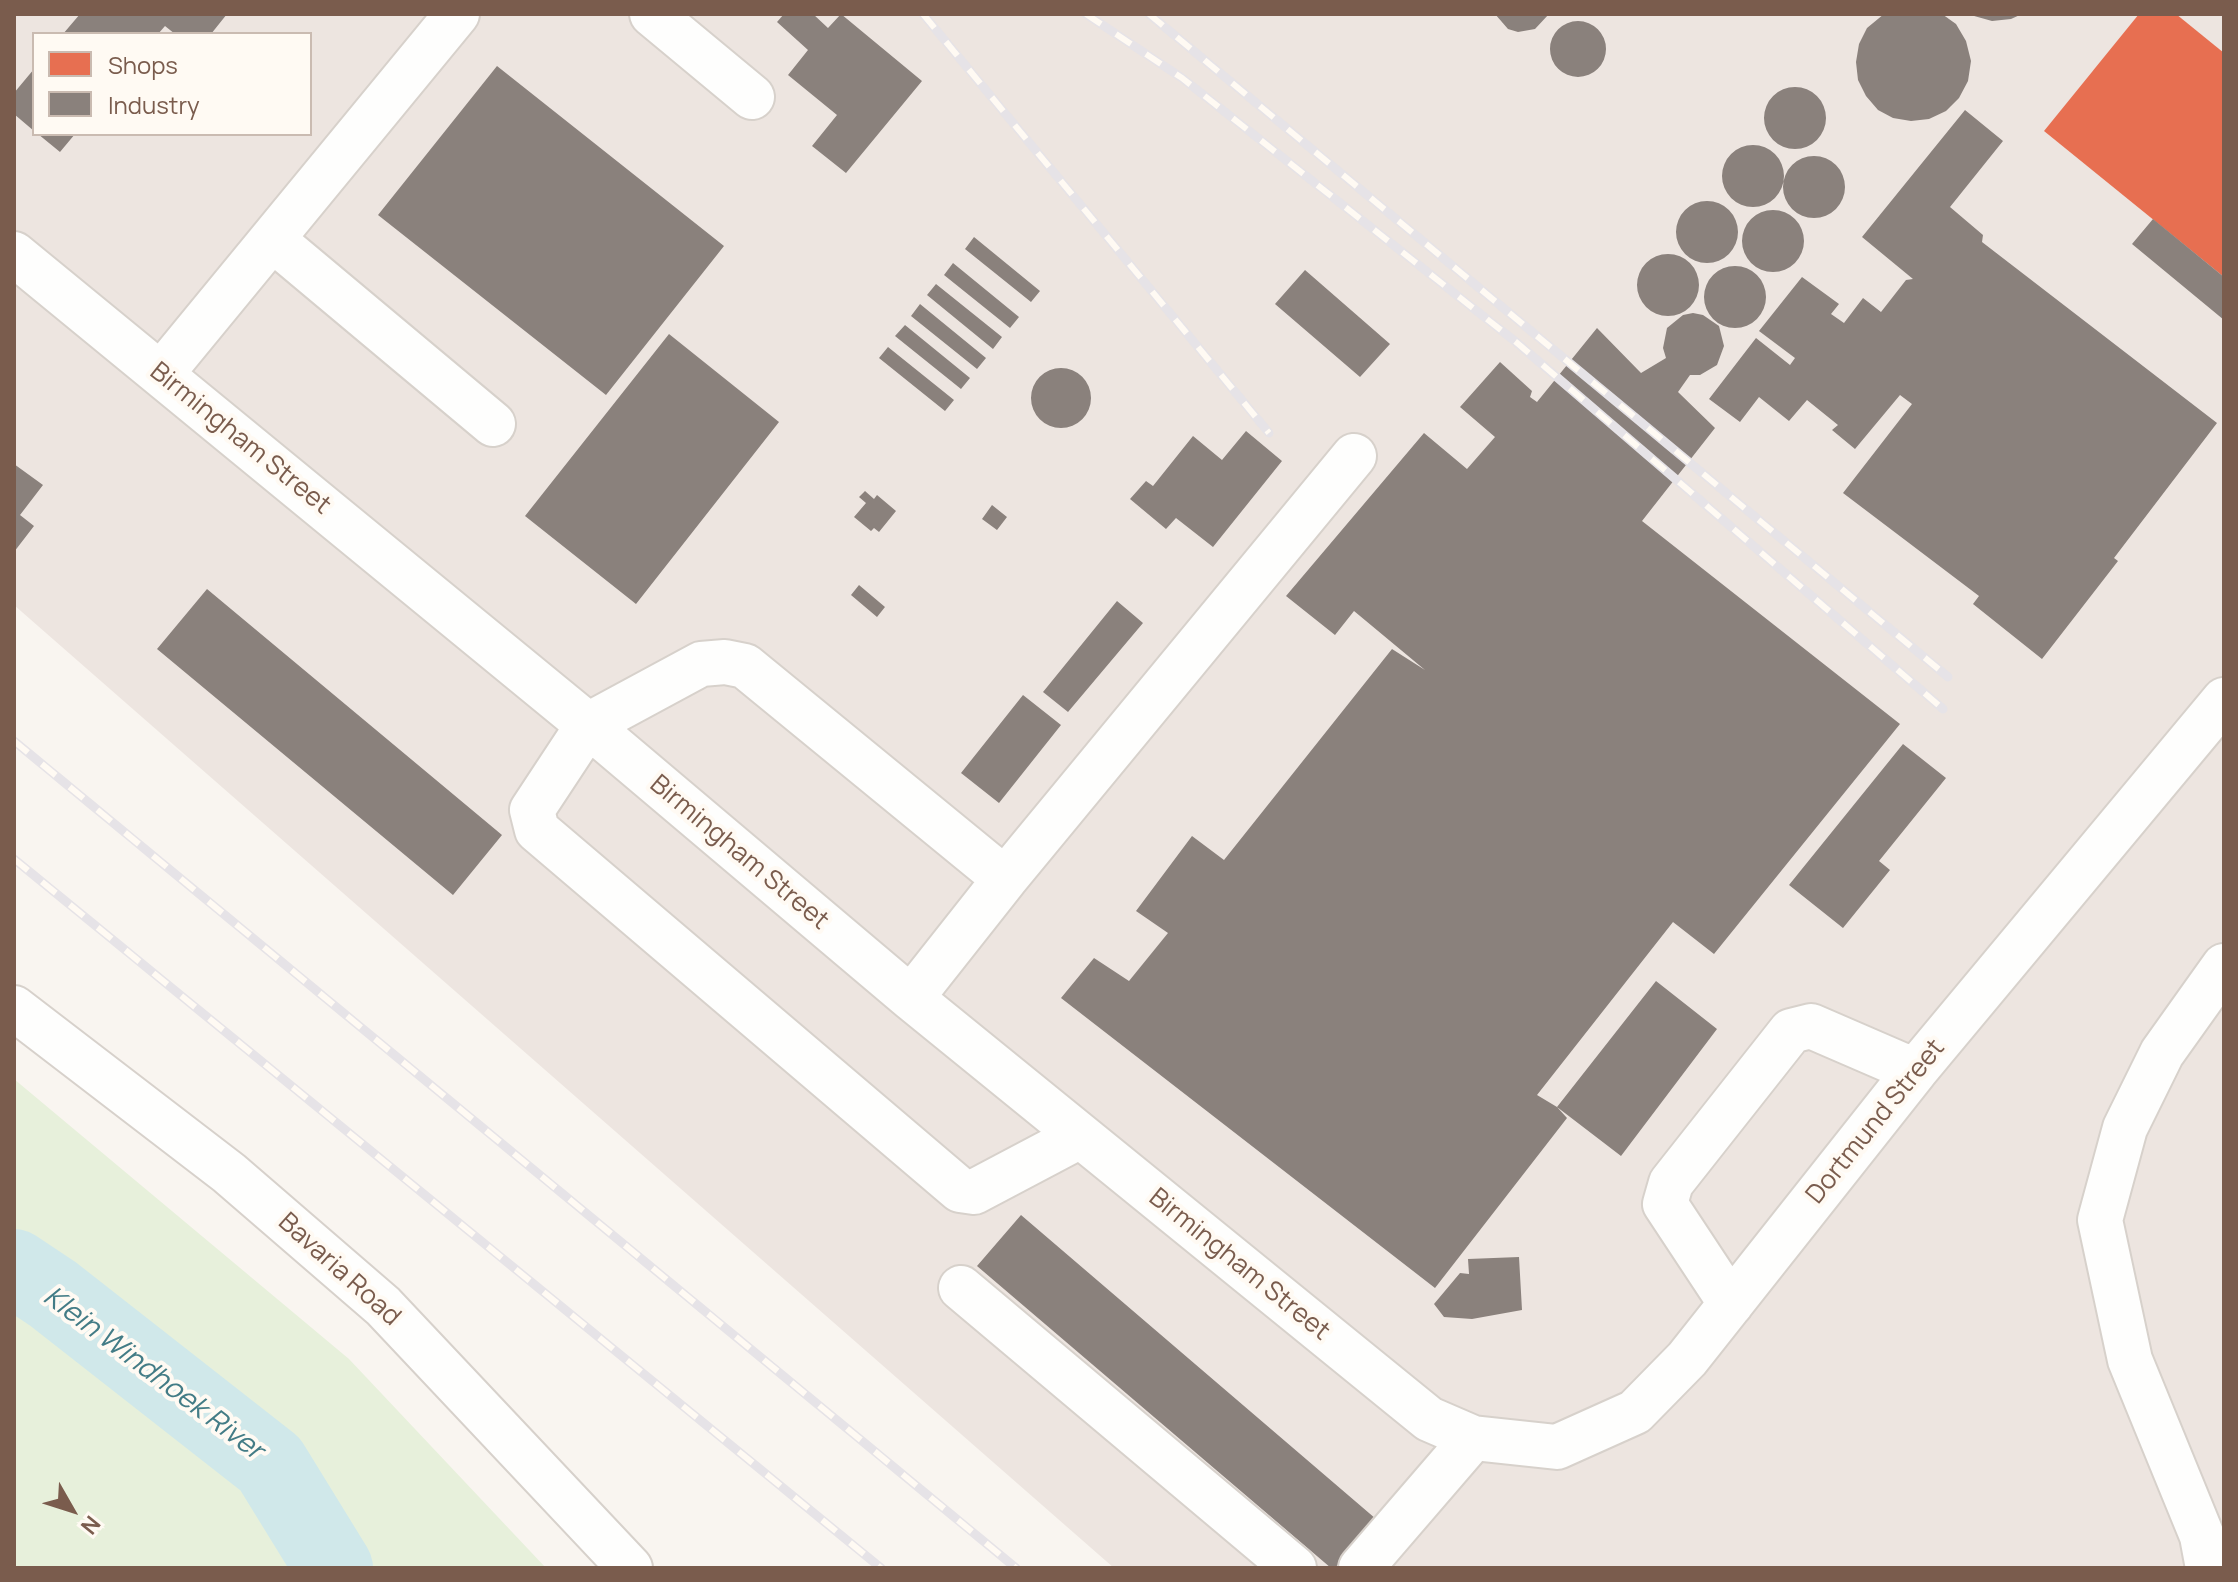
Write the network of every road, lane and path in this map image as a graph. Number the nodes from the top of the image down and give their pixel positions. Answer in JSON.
{"nodes":[{"id":1,"x":457,"y":14,"type":"edge"},
{"id":2,"x":652,"y":14,"type":"edge"},
{"id":3,"x":752,"y":97,"type":"dead end"},
{"id":4,"x":272,"y":239,"type":"junction"},
{"id":5,"x":14,"y":254,"type":"edge"},
{"id":6,"x":161,"y":374,"type":"junction"},
{"id":7,"x":493,"y":424,"type":"dead end"},
{"id":8,"x":1354,"y":456,"type":"dead end"},
{"id":9,"x":2224,"y":700,"type":"edge"},
{"id":10,"x":588,"y":725,"type":"junction"},
{"id":11,"x":1005,"y":879,"type":"junction"},
{"id":12,"x":2224,"y":966,"type":"edge"},
{"id":13,"x":911,"y":998,"type":"junction"},
{"id":14,"x":14,"y":1008,"type":"edge"},
{"id":15,"x":1915,"y":1071,"type":"junction"},
{"id":16,"x":1080,"y":1136,"type":"junction"},
{"id":17,"x":961,"y":1288,"type":"dead end"},
{"id":18,"x":1731,"y":1304,"type":"junction"},
{"id":19,"x":1473,"y":1438,"type":"junction"},
{"id":20,"x":630,"y":1568,"type":"edge"},
{"id":21,"x":1294,"y":1568,"type":"edge"},
{"id":22,"x":1361,"y":1568,"type":"edge"},
{"id":23,"x":2208,"y":1568,"type":"edge"}],
"edges":[{"from":1,"to":4,"type":"street"},
{"from":2,"to":3,"type":"street"},
{"from":4,"to":6,"type":"street"},
{"from":4,"to":7,"type":"street"},
{"from":5,"to":6,"type":"street","name":"Birmingham Street"},
{"from":6,"to":10,"type":"street","name":"Birmingham Street"},
{"from":8,"to":11,"type":"street"},
{"from":9,"to":15,"type":"street","name":"Dortmund Street"},
{"from":10,"to":11,"type":"street"},
{"from":10,"to":13,"type":"street","name":"Birmingham Street"},
{"from":10,"to":16,"type":"street"},
{"from":11,"to":13,"type":"street"},
{"from":12,"to":23,"type":"street"},
{"from":13,"to":16,"type":"street","name":"Birmingham Street"},
{"from":14,"to":20,"type":"street","name":"Bavaria Road"},
{"from":15,"to":18,"type":"street","name":"Dortmund Street"},
{"from":15,"to":18,"type":"street"},
{"from":16,"to":19,"type":"street","name":"Birmingham Street"},
{"from":17,"to":21,"type":"street"},
{"from":18,"to":19,"type":"street","name":"Dortmund Street"},
{"from":19,"to":22,"type":"street"}]}
